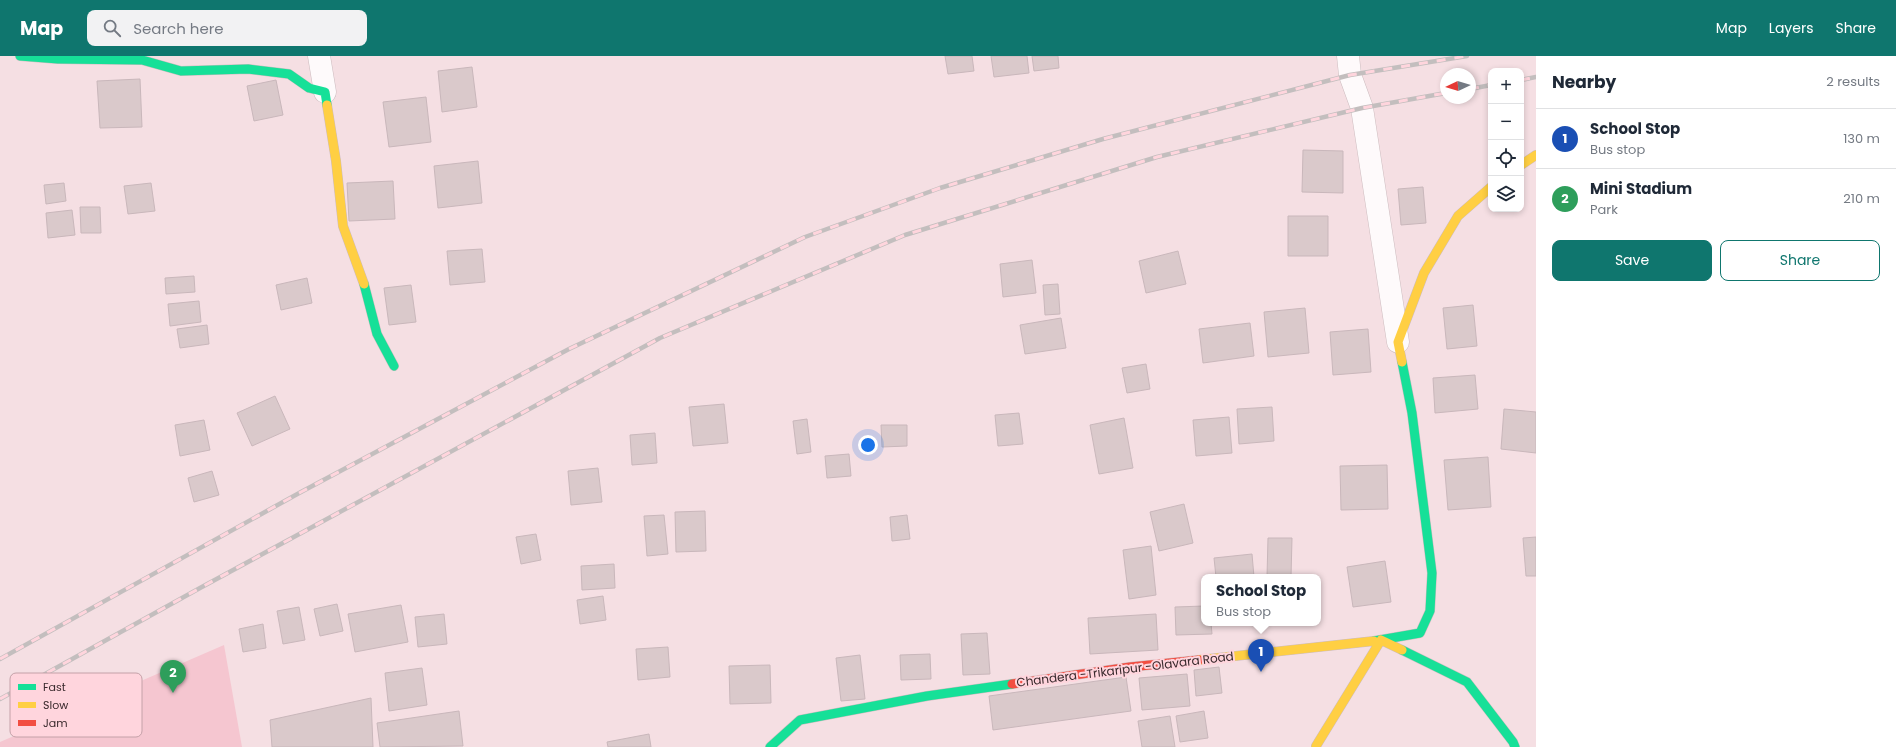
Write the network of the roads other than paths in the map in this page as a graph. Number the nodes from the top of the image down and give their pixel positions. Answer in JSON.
{"nodes":[{"id":1,"x":20,"y":56,"type":"edge"},
{"id":2,"x":319,"y":56,"type":"edge"},
{"id":3,"x":1348,"y":56,"type":"edge"},
{"id":4,"x":326,"y":92,"type":"junction"},
{"id":5,"x":1536,"y":155,"type":"edge"},
{"id":6,"x":1524,"y":163,"type":"edge"},
{"id":7,"x":1488,"y":190,"type":"edge"},
{"id":8,"x":1398,"y":342,"type":"junction"},
{"id":9,"x":394,"y":366,"type":"dead end"},
{"id":10,"x":1381,"y":640,"type":"junction"},
{"id":11,"x":1316,"y":746,"type":"edge"},
{"id":12,"x":770,"y":747,"type":"edge"},
{"id":13,"x":1515,"y":747,"type":"edge"}],
"edges":[{"from":1,"to":4,"type":"main road"},
{"from":2,"to":4,"type":"street"},
{"from":3,"to":8,"type":"street"},
{"from":4,"to":9,"type":"main road"},
{"from":5,"to":6,"type":"main road"},
{"from":7,"to":8,"type":"main road"},
{"from":8,"to":10,"type":"main road","name":"Chandera -Trikaripur -Olavara Road"},
{"from":10,"to":11,"type":"main road"},
{"from":10,"to":12,"type":"main road","name":"Chandera -Trikaripur -Olavara Road"},
{"from":10,"to":13,"type":"main road"}]}
